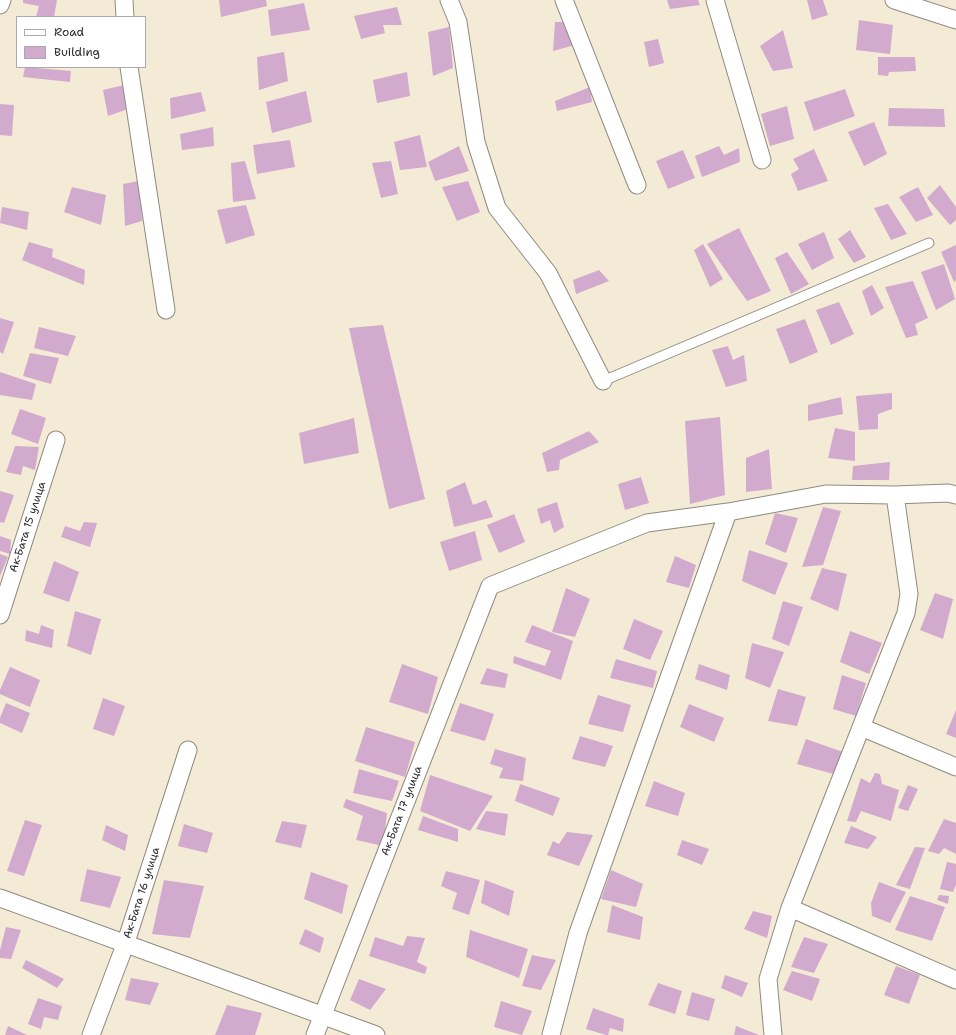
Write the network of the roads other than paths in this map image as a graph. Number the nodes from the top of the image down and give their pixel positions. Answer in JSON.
{"nodes":[{"id":1,"x":2,"y":0,"type":"edge"},
{"id":2,"x":124,"y":0,"type":"edge"},
{"id":3,"x":449,"y":0,"type":"edge"},
{"id":4,"x":564,"y":0,"type":"edge"},
{"id":5,"x":715,"y":0,"type":"edge"},
{"id":6,"x":894,"y":0,"type":"edge"},
{"id":7,"x":0,"y":5,"type":"edge"},
{"id":8,"x":125,"y":16,"type":"edge"},
{"id":9,"x":956,"y":20,"type":"edge"},
{"id":10,"x":129,"y":68,"type":"edge"},
{"id":11,"x":762,"y":160,"type":"dead end"},
{"id":12,"x":638,"y":185,"type":"dead end"},
{"id":13,"x":929,"y":244,"type":"dead end"},
{"id":14,"x":166,"y":310,"type":"dead end"},
{"id":15,"x":603,"y":381,"type":"joint"},
{"id":16,"x":56,"y":440,"type":"dead end"},
{"id":17,"x":895,"y":495,"type":"junction"},
{"id":18,"x":956,"y":495,"type":"edge"},
{"id":19,"x":728,"y":512,"type":"junction"},
{"id":20,"x":0,"y":615,"type":"edge"},
{"id":21,"x":861,"y":727,"type":"junction"},
{"id":22,"x":188,"y":750,"type":"dead end"},
{"id":23,"x":956,"y":768,"type":"edge"},
{"id":24,"x":0,"y":898,"type":"edge"},
{"id":25,"x":790,"y":908,"type":"junction"},
{"id":26,"x":125,"y":945,"type":"junction"},
{"id":27,"x":956,"y":980,"type":"edge"},
{"id":28,"x":322,"y":1014,"type":"junction"},
{"id":29,"x":91,"y":1035,"type":"edge"},
{"id":30,"x":315,"y":1035,"type":"edge"},
{"id":31,"x":376,"y":1035,"type":"edge"},
{"id":32,"x":551,"y":1035,"type":"edge"},
{"id":33,"x":773,"y":1035,"type":"edge"}],
"edges":[{"from":1,"to":7,"type":"street"},
{"from":2,"to":8,"type":"street"},
{"from":3,"to":15,"type":"street"},
{"from":4,"to":12,"type":"street"},
{"from":5,"to":11,"type":"street"},
{"from":6,"to":9,"type":"street"},
{"from":10,"to":14,"type":"street"},
{"from":13,"to":15,"type":"lane"},
{"from":16,"to":20,"type":"street","name":"Ак-Бата 15 улица"},
{"from":17,"to":18,"type":"street"},
{"from":17,"to":19,"type":"street"},
{"from":17,"to":21,"type":"street"},
{"from":19,"to":28,"type":"street","name":"Ак-Бата 17 улица"},
{"from":19,"to":32,"type":"street"},
{"from":21,"to":23,"type":"street"},
{"from":21,"to":25,"type":"street"},
{"from":22,"to":26,"type":"street","name":"Ак-Бата 16 улица"},
{"from":24,"to":26,"type":"street"},
{"from":25,"to":27,"type":"street"},
{"from":25,"to":33,"type":"street"},
{"from":26,"to":28,"type":"street"},
{"from":26,"to":29,"type":"street","name":"Ак-Бата 16 улица"},
{"from":28,"to":30,"type":"street","name":"Ак-Бата 17 улица"},
{"from":28,"to":31,"type":"street"}]}
